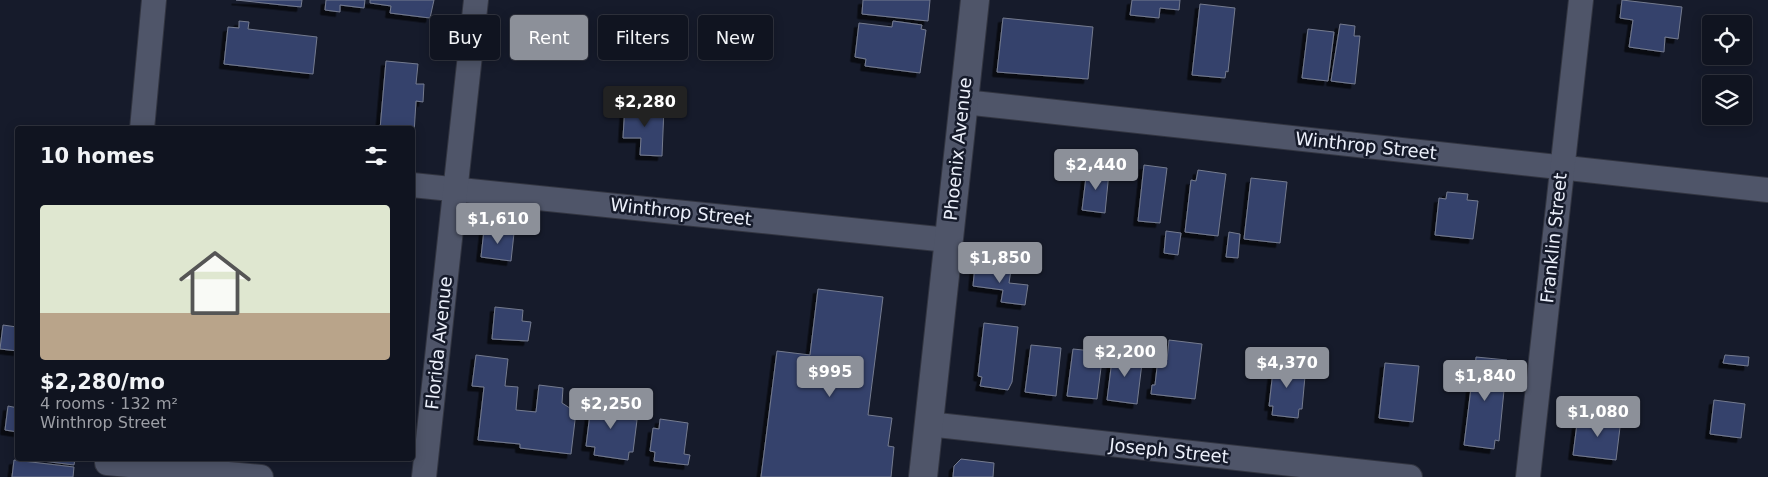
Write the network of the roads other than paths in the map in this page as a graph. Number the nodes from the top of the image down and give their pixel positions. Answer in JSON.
{"nodes":[{"id":1,"x":154,"y":0,"type":"edge"},
{"id":2,"x":476,"y":0,"type":"edge"},
{"id":3,"x":975,"y":0,"type":"edge"},
{"id":4,"x":1581,"y":0,"type":"edge"},
{"id":5,"x":964,"y":102,"type":"junction"},
{"id":6,"x":142,"y":126,"type":"edge"},
{"id":7,"x":1561,"y":167,"type":"junction"},
{"id":8,"x":415,"y":185,"type":"edge"},
{"id":9,"x":456,"y":189,"type":"junction"},
{"id":10,"x":1768,"y":190,"type":"edge"},
{"id":11,"x":948,"y":240,"type":"junction"},
{"id":12,"x":928,"y":424,"type":"junction"},
{"id":13,"x":107,"y":466,"type":"edge"},
{"id":14,"x":261,"y":477,"type":"edge"},
{"id":15,"x":424,"y":477,"type":"edge"},
{"id":16,"x":923,"y":477,"type":"edge"},
{"id":17,"x":1410,"y":477,"type":"edge"},
{"id":18,"x":1528,"y":477,"type":"edge"}],
"edges":[{"from":1,"to":6,"type":"street"},
{"from":2,"to":9,"type":"street","name":"Florida Avenue"},
{"from":3,"to":5,"type":"street","name":"Phoenix Avenue"},
{"from":4,"to":7,"type":"street","name":"Franklin Street"},
{"from":5,"to":7,"type":"street","name":"Winthrop Street"},
{"from":5,"to":11,"type":"street","name":"Phoenix Avenue"},
{"from":7,"to":10,"type":"street","name":"Winthrop Street"},
{"from":7,"to":18,"type":"street","name":"Franklin Street"},
{"from":8,"to":9,"type":"street","name":"Winthrop Street"},
{"from":9,"to":11,"type":"street","name":"Winthrop Street"},
{"from":9,"to":15,"type":"street","name":"Florida Avenue"},
{"from":11,"to":12,"type":"street","name":"Phoenix Avenue"},
{"from":12,"to":16,"type":"street","name":"Phoenix Avenue"},
{"from":12,"to":17,"type":"street","name":"Joseph Street"},
{"from":13,"to":14,"type":"street"}]}
